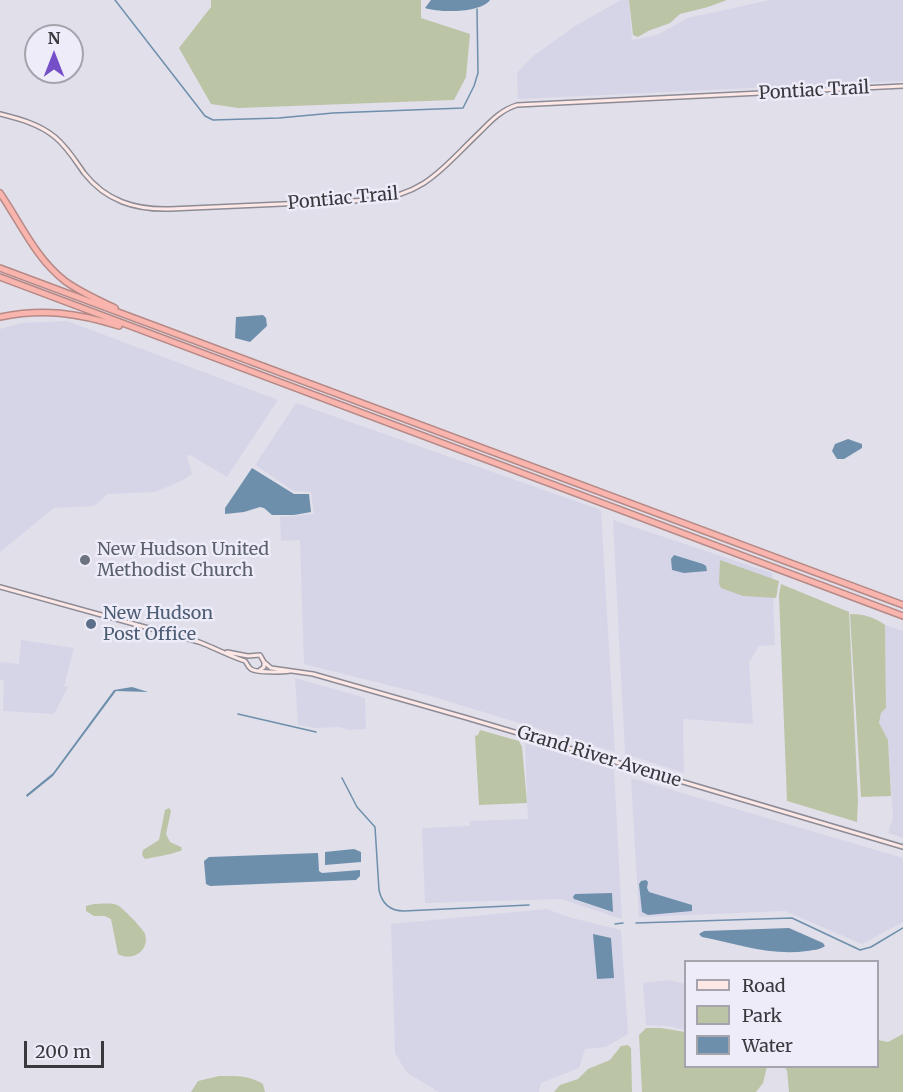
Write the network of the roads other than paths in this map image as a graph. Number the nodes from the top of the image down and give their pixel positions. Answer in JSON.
{"nodes":[{"id":1,"x":903,"y":86,"type":"edge"},
{"id":2,"x":0,"y":114,"type":"edge"},
{"id":3,"x":0,"y":193,"type":"edge"},
{"id":4,"x":0,"y":268,"type":"edge"},
{"id":5,"x":0,"y":278,"type":"edge"},
{"id":6,"x":0,"y":317,"type":"edge"},
{"id":7,"x":163,"y":329,"type":"junction"},
{"id":8,"x":161,"y":338,"type":"junction"},
{"id":9,"x":0,"y":587,"type":"edge"},
{"id":10,"x":903,"y":605,"type":"edge"},
{"id":11,"x":903,"y":616,"type":"edge"},
{"id":12,"x":226,"y":652,"type":"junction"},
{"id":13,"x":252,"y":656,"type":"junction"},
{"id":14,"x":264,"y":662,"type":"junction"},
{"id":15,"x":248,"y":664,"type":"junction"},
{"id":16,"x":260,"y":670,"type":"junction"},
{"id":17,"x":295,"y":671,"type":"junction"},
{"id":18,"x":903,"y":847,"type":"edge"}],
"edges":[{"from":1,"to":2,"type":"main road","name":"Pontiac Trail"},
{"from":3,"to":7,"type":"highway"},
{"from":4,"to":7,"type":"highway"},
{"from":5,"to":8,"type":"highway"},
{"from":6,"to":8,"type":"highway"},
{"from":7,"to":10,"type":"highway"},
{"from":8,"to":11,"type":"highway"},
{"from":9,"to":12,"type":"main road"},
{"from":12,"to":13,"type":"main road"},
{"from":12,"to":15,"type":"main road"},
{"from":13,"to":14,"type":"main road"},
{"from":13,"to":15,"type":"main road"},
{"from":14,"to":16,"type":"main road"},
{"from":14,"to":17,"type":"main road","name":"Grand River Avenue"},
{"from":15,"to":16,"type":"main road"},
{"from":16,"to":17,"type":"main road","name":"Grand River Avenue"},
{"from":17,"to":18,"type":"main road","name":"Grand River Avenue"}]}
